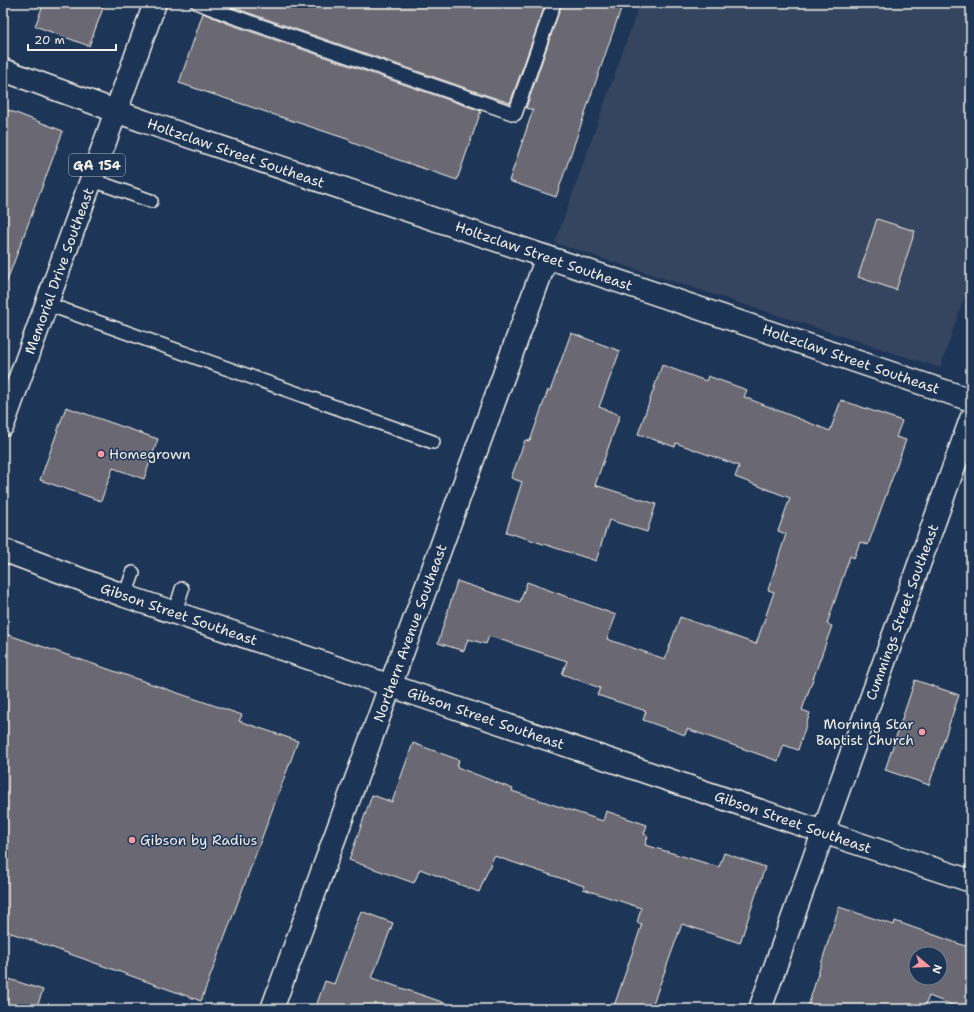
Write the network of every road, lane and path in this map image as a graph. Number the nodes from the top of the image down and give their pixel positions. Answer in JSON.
{"nodes":[{"id":1,"x":156,"y":3,"type":"edge"},
{"id":2,"x":198,"y":3,"type":"edge"},
{"id":3,"x":554,"y":3,"type":"edge"},
{"id":4,"x":3,"y":70,"type":"edge"},
{"id":5,"x":116,"y":112,"type":"junction"},
{"id":6,"x":92,"y":180,"type":"junction"},
{"id":7,"x":152,"y":201,"type":"dead end"},
{"id":8,"x":547,"y":257,"type":"junction"},
{"id":9,"x":47,"y":304,"type":"junction"},
{"id":10,"x":971,"y":400,"type":"edge"},
{"id":11,"x":971,"y":419,"type":"edge"},
{"id":12,"x":3,"y":426,"type":"edge"},
{"id":13,"x":433,"y":442,"type":"dead end"},
{"id":14,"x":3,"y":550,"type":"edge"},
{"id":15,"x":132,"y":573,"type":"dead end"},
{"id":16,"x":182,"y":590,"type":"dead end"},
{"id":17,"x":125,"y":596,"type":"junction"},
{"id":18,"x":175,"y":612,"type":"junction"},
{"id":19,"x":390,"y":686,"type":"junction"},
{"id":20,"x":823,"y":832,"type":"junction"},
{"id":21,"x":971,"y":881,"type":"edge"},
{"id":22,"x":272,"y":1009,"type":"edge"},
{"id":23,"x":760,"y":1009,"type":"edge"}],
"edges":[{"from":1,"to":5,"type":"street","name":"Memorial Drive Southeast","number":"GA 154"},
{"from":2,"to":3,"type":"lane"},
{"from":4,"to":5,"type":"street","name":"Holtzclaw Street Southeast"},
{"from":5,"to":6,"type":"street","name":"Memorial Drive Southeast","number":"GA 154"},
{"from":5,"to":8,"type":"street","name":"Holtzclaw Street Southeast"},
{"from":6,"to":7,"type":"lane"},
{"from":6,"to":9,"type":"street","name":"Memorial Drive Southeast","number":"GA 154"},
{"from":8,"to":10,"type":"street","name":"Holtzclaw Street Southeast"},
{"from":8,"to":19,"type":"street","name":"Northern Avenue Southeast"},
{"from":9,"to":12,"type":"street","name":"Memorial Drive Southeast","number":"GA 154"},
{"from":9,"to":13,"type":"lane"},
{"from":11,"to":20,"type":"street","name":"Cummings Street Southeast"},
{"from":14,"to":17,"type":"street","name":"Gibson Street Southeast"},
{"from":15,"to":17,"type":"lane"},
{"from":16,"to":18,"type":"lane"},
{"from":17,"to":18,"type":"street","name":"Gibson Street Southeast"},
{"from":18,"to":19,"type":"street","name":"Gibson Street Southeast"},
{"from":19,"to":20,"type":"street","name":"Gibson Street Southeast"},
{"from":19,"to":22,"type":"street","name":"Northern Avenue Southeast"},
{"from":20,"to":21,"type":"street","name":"Gibson Street Southeast"},
{"from":20,"to":23,"type":"street","name":"Cummings Street Southeast"}]}
